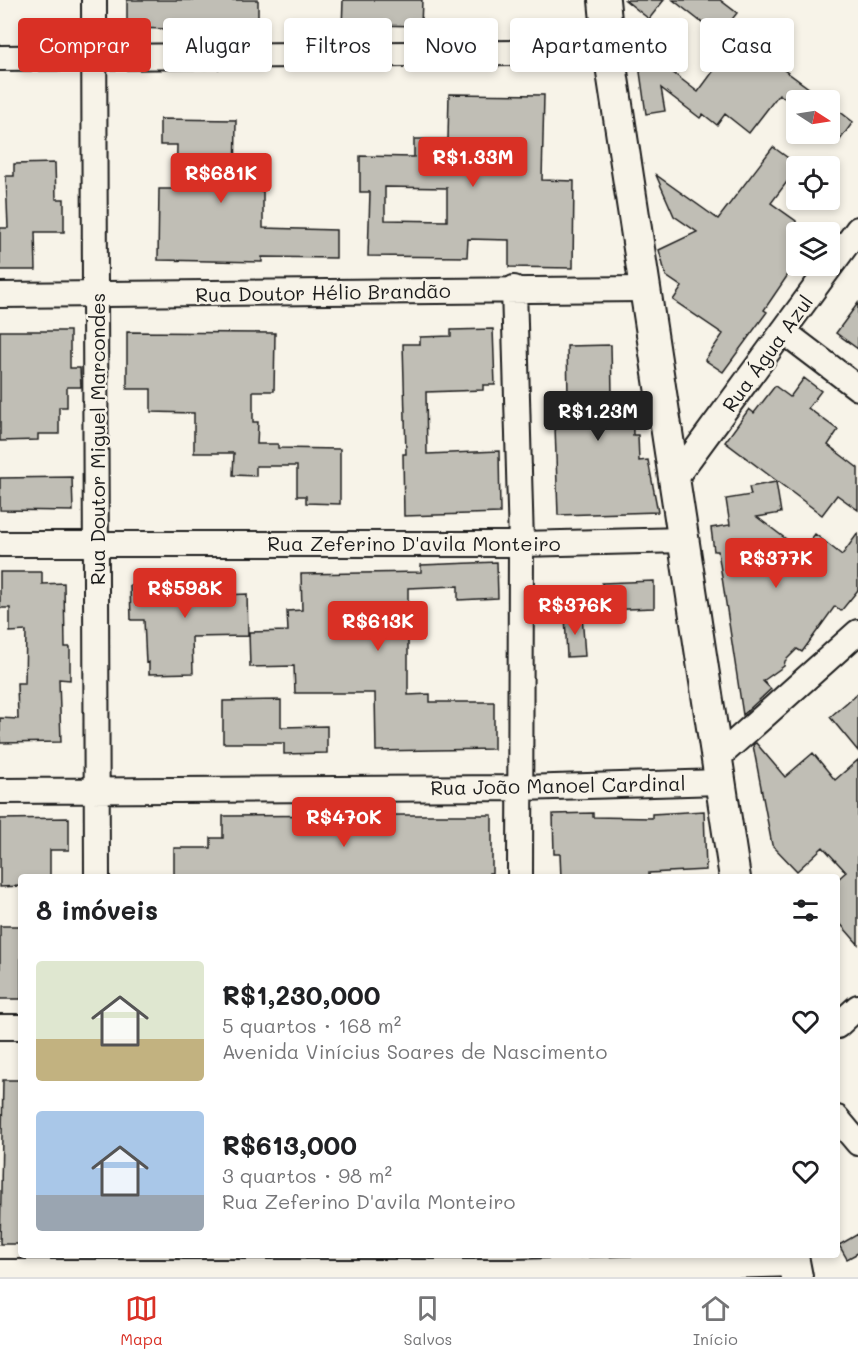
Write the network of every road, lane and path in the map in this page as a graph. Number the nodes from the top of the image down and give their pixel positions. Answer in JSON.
{"nodes":[{"id":1,"x":94,"y":0,"type":"edge"},
{"id":2,"x":604,"y":0,"type":"edge"},
{"id":3,"x":94,"y":18,"type":"edge"},
{"id":4,"x":606,"y":18,"type":"edge"},
{"id":5,"x":510,"y":53,"type":"edge"},
{"id":6,"x":151,"y":57,"type":"edge"},
{"id":7,"x":0,"y":58,"type":"edge"},
{"id":8,"x":18,"y":58,"type":"edge"},
{"id":9,"x":93,"y":72,"type":"edge"},
{"id":10,"x":612,"y":72,"type":"edge"},
{"id":11,"x":858,"y":229,"type":"edge"},
{"id":12,"x":514,"y":288,"type":"junction"},
{"id":13,"x":645,"y":289,"type":"junction"},
{"id":14,"x":0,"y":295,"type":"edge"},
{"id":15,"x":97,"y":295,"type":"junction"},
{"id":16,"x":783,"y":331,"type":"junction"},
{"id":17,"x":858,"y":388,"type":"edge"},
{"id":18,"x":676,"y":477,"type":"junction"},
{"id":19,"x":684,"y":540,"type":"junction"},
{"id":20,"x":0,"y":544,"type":"edge"},
{"id":21,"x":97,"y":544,"type":"junction"},
{"id":22,"x":521,"y":544,"type":"junction"},
{"id":23,"x":858,"y":632,"type":"edge"},
{"id":24,"x":718,"y":770,"type":"junction"},
{"id":25,"x":521,"y":788,"type":"junction"},
{"id":26,"x":0,"y":791,"type":"edge"},
{"id":27,"x":96,"y":791,"type":"junction"},
{"id":28,"x":97,"y":874,"type":"edge"},
{"id":29,"x":520,"y":874,"type":"edge"},
{"id":30,"x":734,"y":874,"type":"edge"},
{"id":31,"x":858,"y":1007,"type":"edge"},
{"id":32,"x":840,"y":1023,"type":"edge"},
{"id":33,"x":0,"y":1027,"type":"edge"},
{"id":34,"x":18,"y":1027,"type":"edge"},
{"id":35,"x":840,"y":1122,"type":"edge"},
{"id":36,"x":858,"y":1143,"type":"edge"},
{"id":37,"x":794,"y":1265,"type":"edge"},
{"id":38,"x":93,"y":1268,"type":"edge"},
{"id":39,"x":516,"y":1268,"type":"edge"},
{"id":40,"x":0,"y":1272,"type":"edge"}],
"edges":[{"from":1,"to":3,"type":"street","name":"Rua Doutor Miguel Marcondes"},
{"from":2,"to":4,"type":"street"},
{"from":5,"to":6,"type":"street"},
{"from":7,"to":8,"type":"street"},
{"from":9,"to":15,"type":"street","name":"Rua Doutor Miguel Marcondes"},
{"from":10,"to":13,"type":"street"},
{"from":11,"to":16,"type":"street","name":"Rua Água Azul"},
{"from":12,"to":13,"type":"street","name":"Rua Doutor Hélio Brandão"},
{"from":12,"to":15,"type":"street","name":"Rua Doutor Hélio Brandão"},
{"from":12,"to":22,"type":"street"},
{"from":13,"to":18,"type":"street"},
{"from":14,"to":15,"type":"street","name":"Rua Doutor Hélio Brandão"},
{"from":15,"to":21,"type":"street","name":"Rua Doutor Miguel Marcondes"},
{"from":16,"to":17,"type":"street"},
{"from":16,"to":18,"type":"street","name":"Rua Água Azul"},
{"from":18,"to":19,"type":"street"},
{"from":19,"to":22,"type":"street","name":"Rua Zeferino D'avila Monteiro"},
{"from":19,"to":24,"type":"street"},
{"from":20,"to":21,"type":"street","name":"Rua Zeferino D'avila Monteiro"},
{"from":21,"to":22,"type":"street","name":"Rua Zeferino D'avila Monteiro"},
{"from":21,"to":27,"type":"street","name":"Rua Doutor Miguel Marcondes"},
{"from":22,"to":25,"type":"street"},
{"from":23,"to":24,"type":"street"},
{"from":24,"to":25,"type":"street","name":"Rua João Manoel Cardinal"},
{"from":24,"to":30,"type":"street"},
{"from":25,"to":27,"type":"street","name":"Rua João Manoel Cardinal"},
{"from":25,"to":29,"type":"street"},
{"from":26,"to":27,"type":"street","name":"Rua João Manoel Cardinal"},
{"from":27,"to":28,"type":"street","name":"Rua Doutor Miguel Marcondes"},
{"from":31,"to":32,"type":"street"},
{"from":33,"to":34,"type":"street"},
{"from":35,"to":36,"type":"street"},
{"from":37,"to":39,"type":"street"},
{"from":38,"to":39,"type":"street"},
{"from":38,"to":40,"type":"street"}]}
